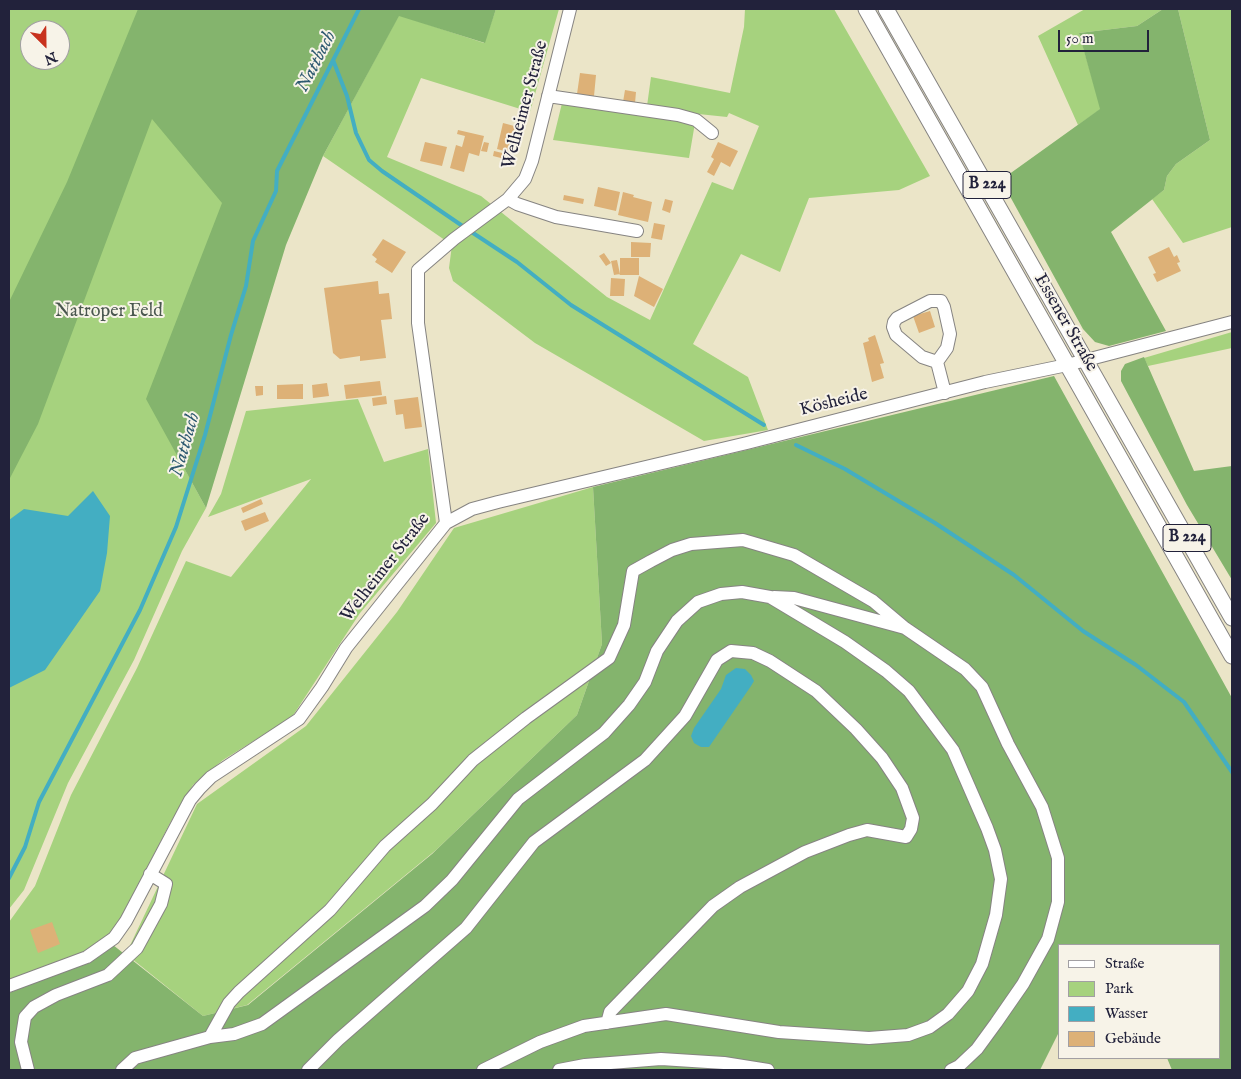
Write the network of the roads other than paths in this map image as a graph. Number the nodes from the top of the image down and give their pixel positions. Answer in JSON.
{"nodes":[{"id":1,"x":570,"y":9,"type":"edge"},
{"id":2,"x":866,"y":9,"type":"edge"},
{"id":3,"x":886,"y":9,"type":"edge"},
{"id":4,"x":548,"y":96,"type":"junction"},
{"id":5,"x":712,"y":133,"type":"dead end"},
{"id":6,"x":508,"y":199,"type":"junction"},
{"id":7,"x":637,"y":232,"type":"dead end"},
{"id":8,"x":1232,"y":322,"type":"edge"},
{"id":9,"x":1088,"y":360,"type":"junction"},
{"id":10,"x":937,"y":362,"type":"junction"},
{"id":11,"x":1067,"y":366,"type":"junction"},
{"id":12,"x":945,"y":393,"type":"junction"},
{"id":13,"x":446,"y":522,"type":"junction"},
{"id":14,"x":770,"y":597,"type":"junction"},
{"id":15,"x":1232,"y":618,"type":"edge"},
{"id":16,"x":905,"y":628,"type":"junction"},
{"id":17,"x":1232,"y":656,"type":"edge"},
{"id":18,"x":150,"y":874,"type":"junction"},
{"id":19,"x":9,"y":986,"type":"edge"},
{"id":20,"x":607,"y":1023,"type":"junction"},
{"id":21,"x":210,"y":1037,"type":"junction"},
{"id":22,"x":28,"y":1070,"type":"edge"},
{"id":23,"x":122,"y":1070,"type":"edge"},
{"id":24,"x":308,"y":1070,"type":"edge"},
{"id":25,"x":483,"y":1070,"type":"edge"},
{"id":26,"x":559,"y":1070,"type":"edge"},
{"id":27,"x":768,"y":1070,"type":"edge"},
{"id":28,"x":952,"y":1070,"type":"edge"}],
"edges":[{"from":1,"to":4,"type":"street","name":"Welheimer Straße"},
{"from":2,"to":11,"type":"main road","name":"Essener Straße","number":"B 224"},
{"from":3,"to":9,"type":"main road","name":"Essener Straße","number":"B 224"},
{"from":4,"to":5,"type":"street"},
{"from":4,"to":6,"type":"street","name":"Welheimer Straße"},
{"from":6,"to":7,"type":"street"},
{"from":6,"to":13,"type":"street","name":"Welheimer Straße"},
{"from":8,"to":9,"type":"street","name":"Kösheide"},
{"from":9,"to":11,"type":"street","name":"Kösheide"},
{"from":9,"to":15,"type":"main road","name":"Essener Straße","number":"B 224"},
{"from":10,"to":10,"type":"street"},
{"from":10,"to":12,"type":"street"},
{"from":11,"to":12,"type":"street","name":"Kösheide"},
{"from":11,"to":17,"type":"main road","name":"Essener Straße","number":"B 224"},
{"from":12,"to":13,"type":"street","name":"Kösheide"},
{"from":13,"to":18,"type":"street","name":"Welheimer Straße"},
{"from":14,"to":16,"type":"street"},
{"from":14,"to":20,"type":"street"},
{"from":14,"to":21,"type":"street"},
{"from":16,"to":21,"type":"street"},
{"from":16,"to":28,"type":"street"},
{"from":18,"to":19,"type":"street","name":"Welheimer Straße"},
{"from":18,"to":22,"type":"street"},
{"from":20,"to":24,"type":"street"},
{"from":20,"to":25,"type":"street"},
{"from":21,"to":23,"type":"street"},
{"from":26,"to":27,"type":"street"}]}
